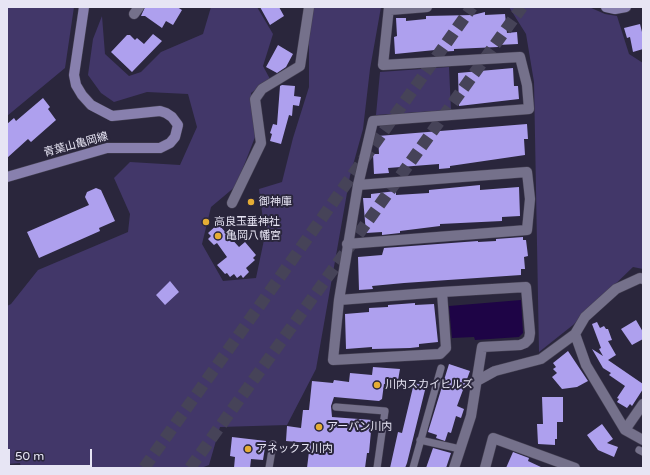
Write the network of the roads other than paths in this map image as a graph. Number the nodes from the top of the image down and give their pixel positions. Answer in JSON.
{"nodes":[{"id":1,"x":84,"y":7,"type":"edge"},
{"id":2,"x":309,"y":7,"type":"edge"},
{"id":3,"x":427,"y":7,"type":"edge"},
{"id":4,"x":606,"y":7,"type":"edge"},
{"id":5,"x":626,"y":7,"type":"edge"},
{"id":6,"x":389,"y":9,"type":"edge"},
{"id":7,"x":7,"y":176,"type":"edge"},
{"id":8,"x":358,"y":185,"type":"junction"},
{"id":9,"x":232,"y":203,"type":"dead end"},
{"id":10,"x":347,"y":244,"type":"junction"},
{"id":11,"x":643,"y":279,"type":"edge"},
{"id":12,"x":442,"y":292,"type":"junction"},
{"id":13,"x":339,"y":300,"type":"junction"},
{"id":14,"x":575,"y":334,"type":"junction"},
{"id":15,"x":441,"y":368,"type":"dead end"},
{"id":16,"x":475,"y":382,"type":"junction"},
{"id":17,"x":643,"y":404,"type":"edge"},
{"id":18,"x":336,"y":407,"type":"dead end"},
{"id":19,"x":625,"y":430,"type":"junction"},
{"id":20,"x":420,"y":440,"type":"junction"},
{"id":21,"x":643,"y":440,"type":"edge"},
{"id":22,"x":273,"y":444,"type":"dead end"},
{"id":23,"x":460,"y":449,"type":"junction"},
{"id":24,"x":269,"y":468,"type":"edge"},
{"id":25,"x":377,"y":468,"type":"edge"},
{"id":26,"x":413,"y":468,"type":"edge"},
{"id":27,"x":454,"y":468,"type":"edge"},
{"id":28,"x":485,"y":468,"type":"edge"},
{"id":29,"x":575,"y":468,"type":"edge"}],
"edges":[{"from":1,"to":7,"type":"street","name":"青葉山亀岡線"},
{"from":2,"to":9,"type":"street"},
{"from":3,"to":6,"type":"street"},
{"from":4,"to":5,"type":"street"},
{"from":6,"to":8,"type":"street"},
{"from":8,"to":10,"type":"street"},
{"from":8,"to":10,"type":"street"},
{"from":10,"to":13,"type":"street"},
{"from":11,"to":14,"type":"street"},
{"from":12,"to":13,"type":"street"},
{"from":12,"to":13,"type":"street"},
{"from":12,"to":16,"type":"street"},
{"from":14,"to":16,"type":"street"},
{"from":14,"to":19,"type":"street"},
{"from":15,"to":20,"type":"lane"},
{"from":16,"to":23,"type":"street"},
{"from":17,"to":19,"type":"street"},
{"from":18,"to":25,"type":"lane"},
{"from":19,"to":21,"type":"street"},
{"from":20,"to":23,"type":"lane"},
{"from":20,"to":26,"type":"lane"},
{"from":22,"to":24,"type":"lane"},
{"from":23,"to":27,"type":"street"},
{"from":28,"to":29,"type":"street"}]}
